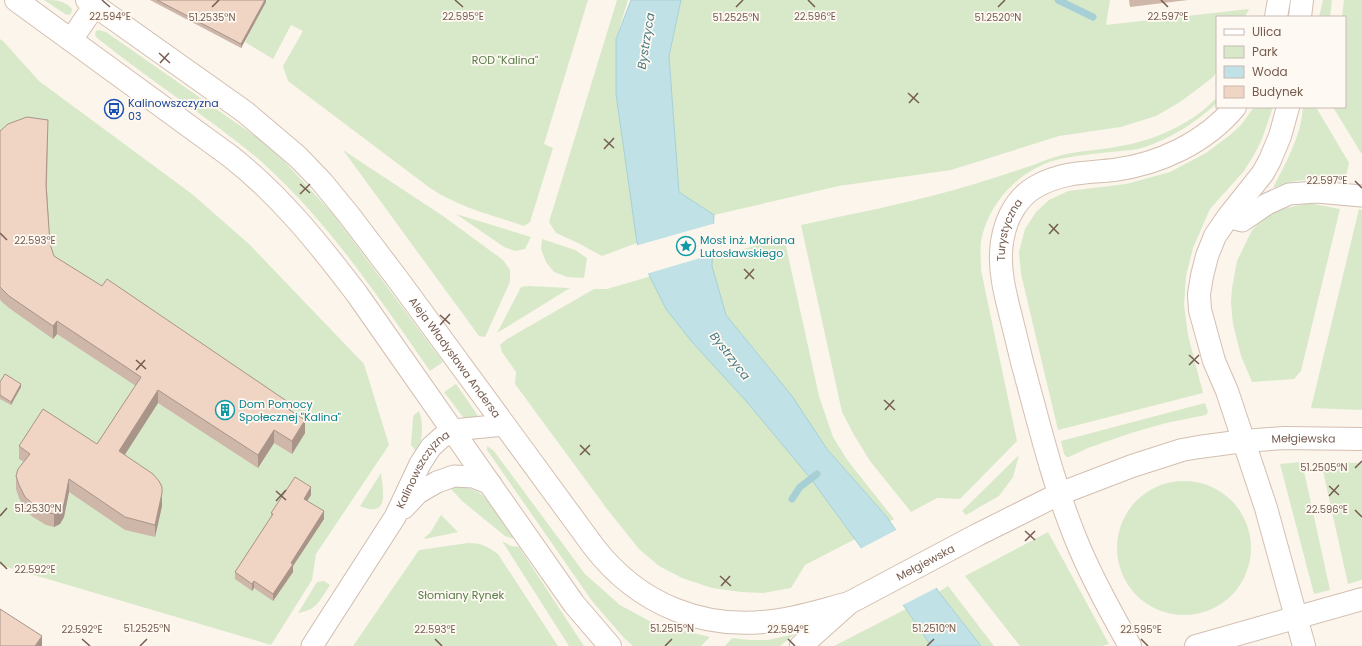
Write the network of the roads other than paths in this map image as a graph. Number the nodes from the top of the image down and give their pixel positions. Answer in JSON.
{"nodes":[{"id":1,"x":16,"y":0,"type":"edge"},
{"id":2,"x":1279,"y":0,"type":"edge"},
{"id":3,"x":1302,"y":0,"type":"edge"},
{"id":4,"x":91,"y":3,"type":"edge"},
{"id":5,"x":1276,"y":16,"type":"edge"},
{"id":6,"x":1300,"y":16,"type":"edge"},
{"id":7,"x":70,"y":40,"type":"junction"},
{"id":8,"x":1234,"y":108,"type":"edge"},
{"id":9,"x":1288,"y":108,"type":"edge"},
{"id":10,"x":1362,"y":196,"type":"edge"},
{"id":11,"x":1228,"y":217,"type":"junction"},
{"id":12,"x":504,"y":425,"type":"junction"},
{"id":13,"x":453,"y":430,"type":"junction"},
{"id":14,"x":1362,"y":439,"type":"edge"},
{"id":15,"x":1244,"y":441,"type":"junction"},
{"id":16,"x":491,"y":484,"type":"junction"},
{"id":17,"x":1059,"y":494,"type":"junction"},
{"id":18,"x":396,"y":517,"type":"junction"},
{"id":19,"x":1362,"y":599,"type":"edge"},
{"id":20,"x":849,"y":603,"type":"junction"},
{"id":21,"x":1296,"y":617,"type":"junction"},
{"id":22,"x":604,"y":643,"type":"edge"},
{"id":23,"x":312,"y":646,"type":"edge"},
{"id":24,"x":801,"y":646,"type":"edge"},
{"id":25,"x":1130,"y":646,"type":"edge"},
{"id":26,"x":1196,"y":646,"type":"edge"},
{"id":27,"x":1304,"y":646,"type":"edge"}],
"edges":[{"from":1,"to":7,"type":"main road"},
{"from":2,"to":5,"type":"main road"},
{"from":3,"to":6,"type":"main road"},
{"from":4,"to":7,"type":"main road"},
{"from":4,"to":12,"type":"main road","name":"Aleja Władysława Andersa"},
{"from":7,"to":13,"type":"main road"},
{"from":8,"to":17,"type":"main road","name":"Turystyczna"},
{"from":9,"to":11,"type":"main road"},
{"from":10,"to":11,"type":"street"},
{"from":11,"to":15,"type":"main road"},
{"from":12,"to":13,"type":"street","name":"Kalinowszczyzna"},
{"from":12,"to":20,"type":"main road","name":"Aleja Władysława Andersa"},
{"from":13,"to":16,"type":"main road"},
{"from":13,"to":18,"type":"street","name":"Kalinowszczyzna"},
{"from":14,"to":15,"type":"main road","name":"Mełgiewska"},
{"from":15,"to":17,"type":"main road","name":"Mełgiewska"},
{"from":15,"to":21,"type":"main road"},
{"from":16,"to":18,"type":"street","name":"Kalinowszczyzna"},
{"from":16,"to":22,"type":"main road"},
{"from":17,"to":20,"type":"main road","name":"Mełgiewska"},
{"from":17,"to":25,"type":"main road","name":"Turystyczna"},
{"from":18,"to":23,"type":"street","name":"Kalinowszczyzna"},
{"from":19,"to":21,"type":"main road"},
{"from":20,"to":24,"type":"main road","name":"Mełgiewska"},
{"from":21,"to":26,"type":"main road"},
{"from":21,"to":27,"type":"main road"}]}
